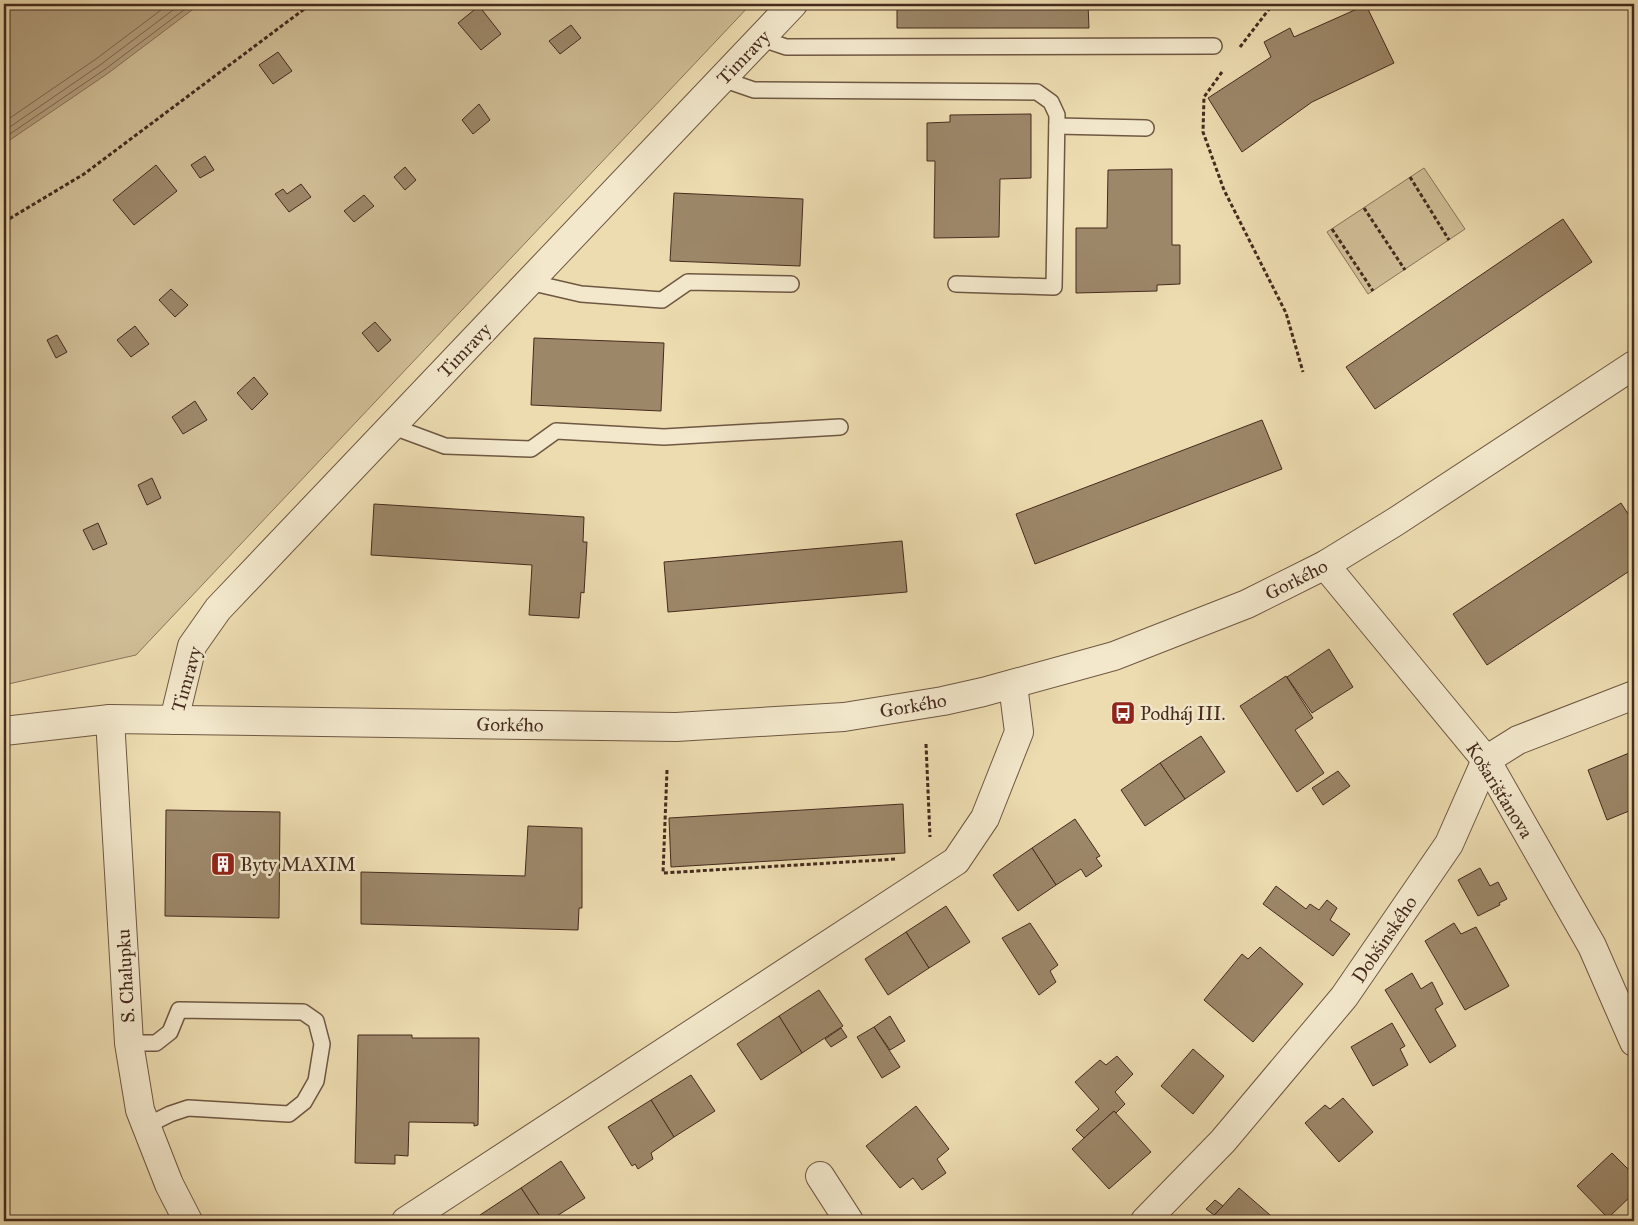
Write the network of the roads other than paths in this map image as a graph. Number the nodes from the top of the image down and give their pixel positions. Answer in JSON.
{"nodes":[{"id":1,"x":794,"y":4,"type":"edge"},
{"id":2,"x":760,"y":38,"type":"junction"},
{"id":3,"x":1214,"y":46,"type":"dead end"},
{"id":4,"x":722,"y":79,"type":"junction"},
{"id":5,"x":1057,"y":126,"type":"junction"},
{"id":6,"x":1146,"y":128,"type":"dead end"},
{"id":7,"x":529,"y":282,"type":"junction"},
{"id":8,"x":791,"y":284,"type":"dead end"},
{"id":9,"x":956,"y":284,"type":"dead end"},
{"id":10,"x":1634,"y":365,"type":"edge"},
{"id":11,"x":391,"y":426,"type":"junction"},
{"id":12,"x":840,"y":427,"type":"dead end"},
{"id":13,"x":1325,"y":565,"type":"junction"},
{"id":14,"x":1013,"y":685,"type":"junction"},
{"id":15,"x":1634,"y":695,"type":"edge"},
{"id":16,"x":110,"y":719,"type":"junction"},
{"id":17,"x":174,"y":720,"type":"junction"},
{"id":18,"x":4,"y":731,"type":"edge"},
{"id":19,"x":1486,"y":760,"type":"junction"},
{"id":20,"x":1634,"y":1042,"type":"edge"},
{"id":21,"x":129,"y":1043,"type":"junction"},
{"id":22,"x":146,"y":1126,"type":"junction"},
{"id":23,"x":820,"y":1176,"type":"dead end"},
{"id":24,"x":188,"y":1221,"type":"edge"},
{"id":25,"x":406,"y":1221,"type":"edge"},
{"id":26,"x":849,"y":1221,"type":"edge"},
{"id":27,"x":1145,"y":1221,"type":"edge"}],
"edges":[{"from":1,"to":2,"type":"street","name":"Timravy"},
{"from":2,"to":3,"type":"lane"},
{"from":2,"to":4,"type":"street","name":"Timravy"},
{"from":4,"to":5,"type":"lane"},
{"from":4,"to":7,"type":"street","name":"Timravy"},
{"from":5,"to":6,"type":"lane"},
{"from":5,"to":9,"type":"lane"},
{"from":7,"to":8,"type":"lane"},
{"from":7,"to":11,"type":"street","name":"Timravy"},
{"from":10,"to":13,"type":"street","name":"Gorkého"},
{"from":11,"to":12,"type":"lane"},
{"from":11,"to":17,"type":"street","name":"Timravy"},
{"from":13,"to":14,"type":"street","name":"Gorkého"},
{"from":13,"to":19,"type":"street","name":"Košarišťanova"},
{"from":14,"to":17,"type":"street","name":"Gorkého"},
{"from":14,"to":25,"type":"street"},
{"from":15,"to":19,"type":"street"},
{"from":16,"to":17,"type":"street","name":"Gorkého"},
{"from":16,"to":18,"type":"street","name":"Gorkého"},
{"from":16,"to":21,"type":"street","name":"S. Chalupku"},
{"from":19,"to":20,"type":"street","name":"Košarišťanova"},
{"from":19,"to":27,"type":"street","name":"Dobšinského"},
{"from":21,"to":22,"type":"street","name":"S. Chalupku"},
{"from":21,"to":22,"type":"lane"},
{"from":22,"to":24,"type":"street","name":"S. Chalupku"},
{"from":23,"to":26,"type":"street"}]}
